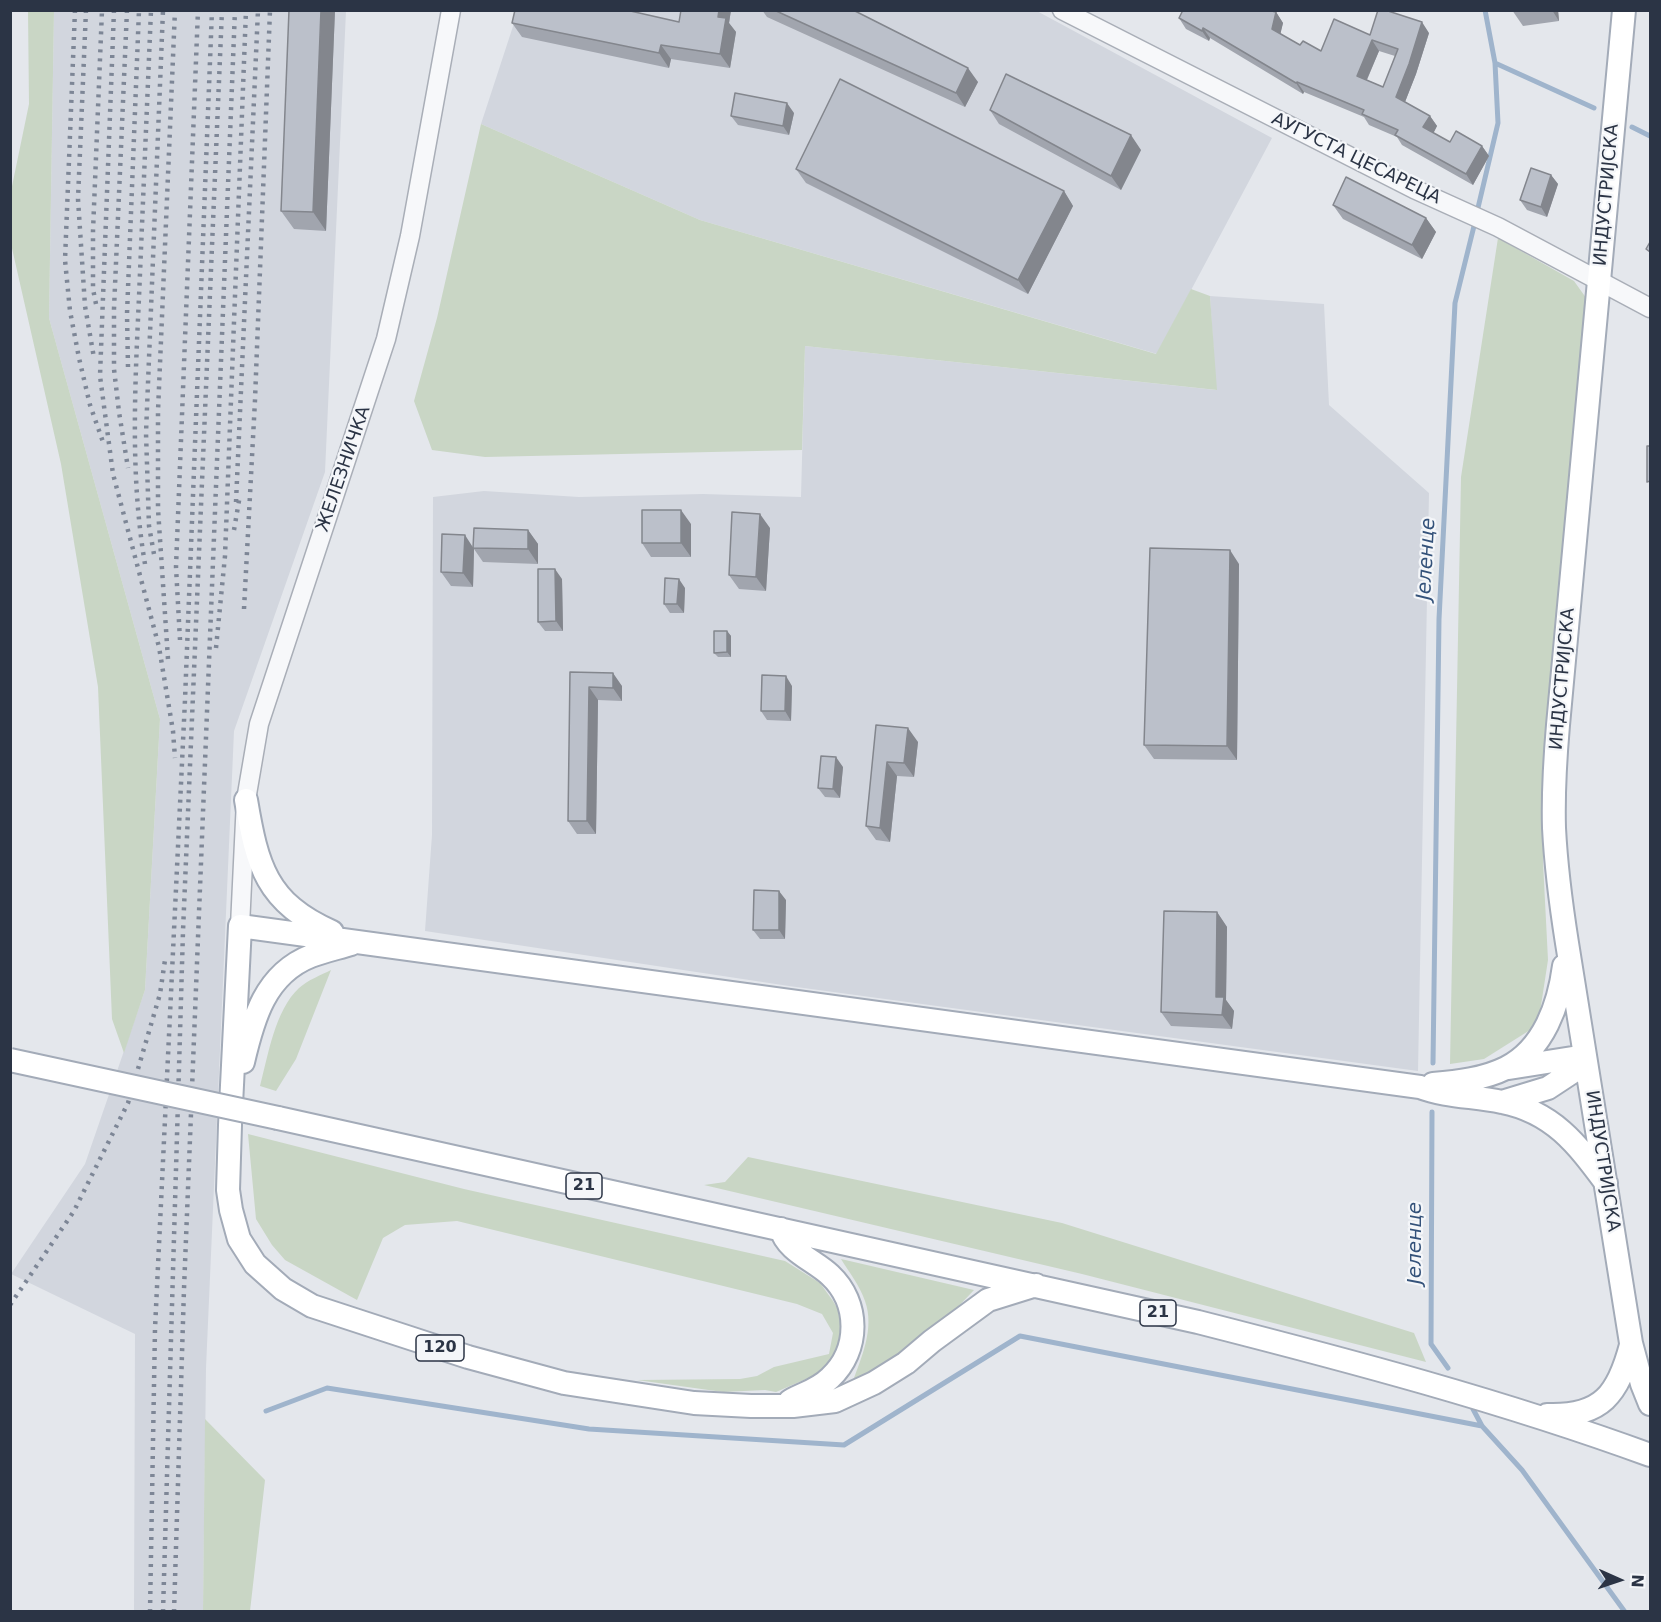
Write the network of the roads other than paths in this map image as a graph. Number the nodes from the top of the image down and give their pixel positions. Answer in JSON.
{"nodes":[{"id":1,"x":451,"y":10,"type":"edge"},
{"id":2,"x":1062,"y":10,"type":"edge"},
{"id":3,"x":1624,"y":10,"type":"edge"},
{"id":4,"x":1600,"y":280,"type":"junction"},
{"id":5,"x":1650,"y":308,"type":"edge"},
{"id":6,"x":246,"y":800,"type":"junction"},
{"id":7,"x":240,"y":926,"type":"junction"},
{"id":8,"x":358,"y":942,"type":"junction"},
{"id":9,"x":1567,"y":943,"type":"junction"},
{"id":10,"x":1585,"y":1059,"type":"junction"},
{"id":11,"x":10,"y":1060,"type":"edge"},
{"id":12,"x":1506,"y":1068,"type":"junction"},
{"id":13,"x":1420,"y":1087,"type":"junction"},
{"id":14,"x":1502,"y":1102,"type":"junction"},
{"id":15,"x":230,"y":1125,"type":"junction"},
{"id":16,"x":1606,"y":1183,"type":"junction"},
{"id":17,"x":780,"y":1229,"type":"junction"},
{"id":18,"x":1036,"y":1285,"type":"junction"},
{"id":19,"x":1631,"y":1343,"type":"junction"},
{"id":20,"x":1650,"y":1404,"type":"edge"},
{"id":21,"x":784,"y":1405,"type":"junction"},
{"id":22,"x":1531,"y":1414,"type":"junction"},
{"id":23,"x":1650,"y":1455,"type":"edge"}],
"edges":[{"from":1,"to":6,"type":"street","name":"ЖЕЛЕЗНИЧКА"},
{"from":2,"to":4,"type":"street","name":"АУГУСТА ЦЕСАРЕЦА"},
{"from":3,"to":4,"type":"main road","name":"ИНДУСТРИЈСКА"},
{"from":4,"to":5,"type":"street","name":"АУГУСТА ЦЕСАРЕЦА"},
{"from":4,"to":9,"type":"main road","name":"ИНДУСТРИЈСКА"},
{"from":6,"to":7,"type":"street","name":"ЖЕЛЕЗНИЧКА"},
{"from":6,"to":8,"type":"main road"},
{"from":7,"to":8,"type":"main road"},
{"from":7,"to":15,"type":"main road","number":"120"},
{"from":8,"to":13,"type":"main road"},
{"from":8,"to":15,"type":"main road"},
{"from":9,"to":10,"type":"main road","name":"ИНДУСТРИЈСКА"},
{"from":9,"to":12,"type":"main road"},
{"from":10,"to":12,"type":"main road"},
{"from":10,"to":14,"type":"main road"},
{"from":10,"to":16,"type":"main road","name":"ИНДУСТРИЈСКА"},
{"from":11,"to":17,"type":"main road","number":"21","bridge":true},
{"from":12,"to":13,"type":"main road"},
{"from":13,"to":14,"type":"main road"},
{"from":14,"to":16,"type":"main road"},
{"from":15,"to":21,"type":"main road","number":"120"},
{"from":16,"to":19,"type":"main road","name":"ИНДУСТРИЈСКА"},
{"from":17,"to":18,"type":"main road","number":"21"},
{"from":17,"to":21,"type":"main road"},
{"from":18,"to":21,"type":"main road","number":"120"},
{"from":18,"to":22,"type":"main road","number":"21"},
{"from":19,"to":20,"type":"main road","name":"ИНДУСТРИЈСКА"},
{"from":19,"to":22,"type":"main road"},
{"from":22,"to":23,"type":"main road","number":"21"}]}
